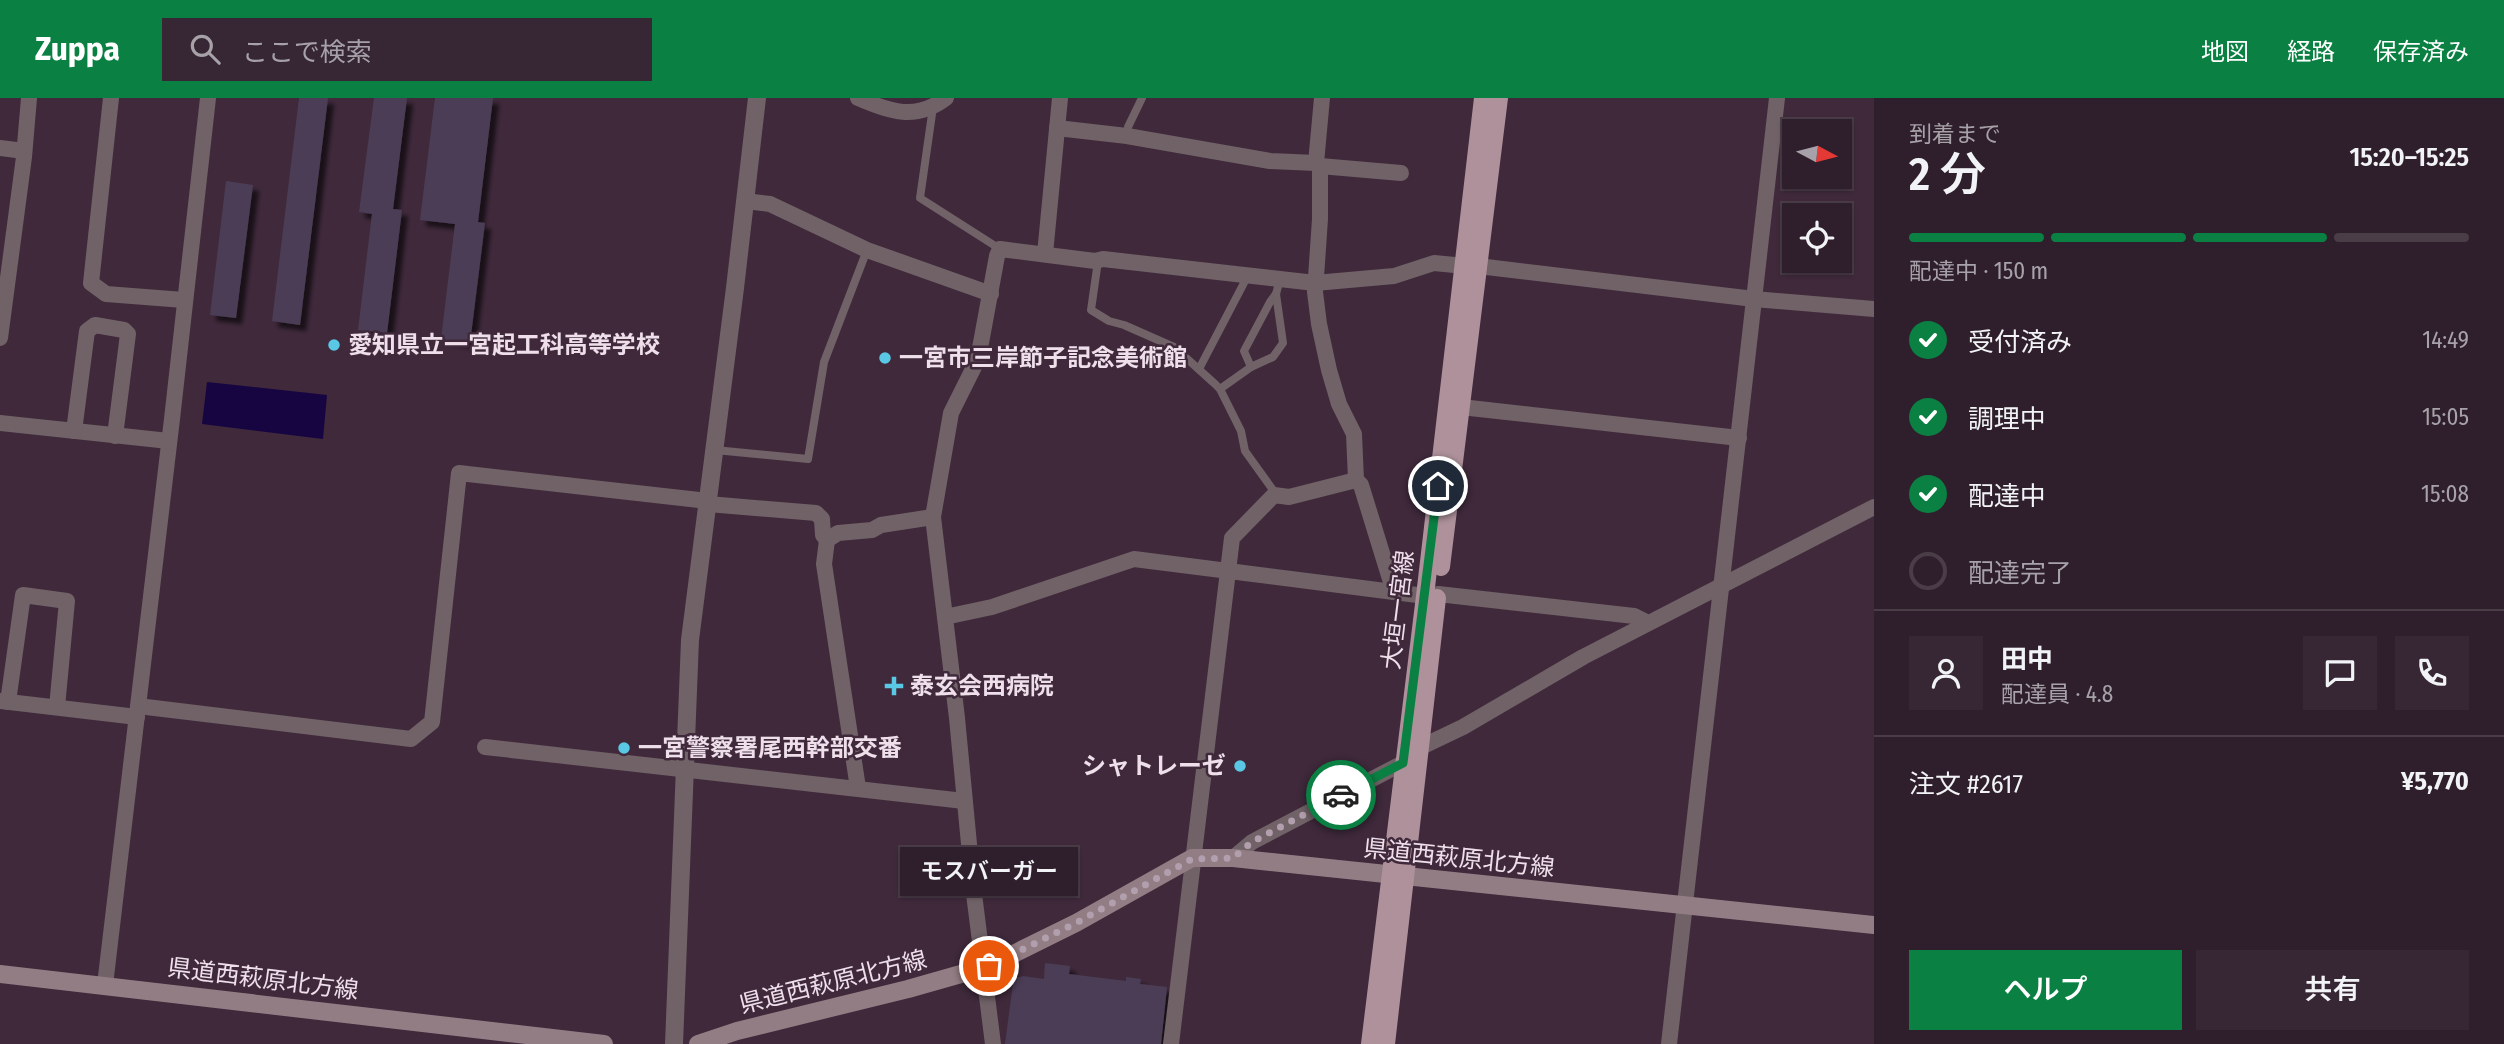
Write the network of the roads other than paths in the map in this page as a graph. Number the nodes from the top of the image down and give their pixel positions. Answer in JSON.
{"nodes":[{"id":1,"x":29,"y":98,"type":"edge"},
{"id":2,"x":111,"y":98,"type":"edge"},
{"id":3,"x":208,"y":98,"type":"edge"},
{"id":4,"x":757,"y":98,"type":"edge"},
{"id":5,"x":858,"y":98,"type":"edge"},
{"id":6,"x":946,"y":98,"type":"edge"},
{"id":7,"x":1060,"y":98,"type":"edge"},
{"id":8,"x":1142,"y":98,"type":"edge"},
{"id":9,"x":1322,"y":98,"type":"edge"},
{"id":10,"x":1483,"y":98,"type":"edge"},
{"id":11,"x":1499,"y":98,"type":"edge"},
{"id":12,"x":1777,"y":98,"type":"edge"},
{"id":13,"x":930,"y":109,"type":"junction"},
{"id":14,"x":1057,"y":128,"type":"junction"},
{"id":15,"x":1127,"y":136,"type":"junction"},
{"id":16,"x":0,"y":148,"type":"edge"},
{"id":17,"x":24,"y":150,"type":"junction"},
{"id":18,"x":1318,"y":164,"type":"junction"},
{"id":19,"x":1401,"y":173,"type":"dead end"},
{"id":20,"x":745,"y":201,"type":"junction"},
{"id":21,"x":1000,"y":249,"type":"junction"},
{"id":22,"x":867,"y":250,"type":"junction"},
{"id":23,"x":1045,"y":254,"type":"junction"},
{"id":24,"x":1098,"y":261,"type":"junction"},
{"id":25,"x":1471,"y":266,"type":"junction"},
{"id":26,"x":1246,"y":275,"type":"junction"},
{"id":27,"x":1315,"y":283,"type":"junction"},
{"id":28,"x":3,"y":286,"type":"edge"},
{"id":29,"x":1278,"y":286,"type":"junction"},
{"id":30,"x":991,"y":294,"type":"junction"},
{"id":31,"x":1754,"y":299,"type":"junction"},
{"id":32,"x":184,"y":300,"type":"junction"},
{"id":33,"x":1874,"y":309,"type":"edge"},
{"id":34,"x":0,"y":338,"type":"edge"},
{"id":35,"x":1251,"y":367,"type":"junction"},
{"id":36,"x":1199,"y":369,"type":"junction"},
{"id":37,"x":1220,"y":389,"type":"junction"},
{"id":38,"x":1461,"y":407,"type":"junction"},
{"id":39,"x":0,"y":423,"type":"edge"},
{"id":40,"x":74,"y":431,"type":"junction"},
{"id":41,"x":116,"y":436,"type":"junction"},
{"id":42,"x":1739,"y":438,"type":"junction"},
{"id":43,"x":169,"y":442,"type":"junction"},
{"id":44,"x":714,"y":450,"type":"junction"},
{"id":45,"x":1356,"y":480,"type":"junction"},
{"id":46,"x":1273,"y":495,"type":"junction"},
{"id":47,"x":708,"y":502,"type":"junction"},
{"id":48,"x":1874,"y":507,"type":"edge"},
{"id":49,"x":933,"y":517,"type":"junction"},
{"id":50,"x":827,"y":540,"type":"junction"},
{"id":51,"x":1227,"y":572,"type":"junction"},
{"id":52,"x":1720,"y":587,"type":"junction"},
{"id":53,"x":1394,"y":592,"type":"junction"},
{"id":54,"x":1432,"y":595,"type":"junction"},
{"id":55,"x":945,"y":617,"type":"junction"},
{"id":56,"x":1647,"y":623,"type":"junction"},
{"id":57,"x":4,"y":701,"type":"edge"},
{"id":58,"x":57,"y":707,"type":"junction"},
{"id":59,"x":138,"y":711,"type":"junction"},
{"id":60,"x":485,"y":747,"type":"dead end"},
{"id":61,"x":1419,"y":748,"type":"junction"},
{"id":62,"x":1403,"y":763,"type":"junction"},
{"id":63,"x":684,"y":770,"type":"junction"},
{"id":64,"x":858,"y":788,"type":"junction"},
{"id":65,"x":964,"y":801,"type":"junction"},
{"id":66,"x":1233,"y":858,"type":"junction"},
{"id":67,"x":1192,"y":859,"type":"junction"},
{"id":68,"x":1397,"y":877,"type":"junction"},
{"id":69,"x":1684,"y":905,"type":"junction"},
{"id":70,"x":1874,"y":925,"type":"edge"},
{"id":71,"x":982,"y":968,"type":"junction"},
{"id":72,"x":0,"y":974,"type":"edge"},
{"id":73,"x":105,"y":985,"type":"junction"},
{"id":74,"x":604,"y":1044,"type":"edge"},
{"id":75,"x":674,"y":1044,"type":"edge"},
{"id":76,"x":698,"y":1044,"type":"edge"},
{"id":77,"x":993,"y":1044,"type":"edge"},
{"id":78,"x":1171,"y":1044,"type":"edge"},
{"id":79,"x":1370,"y":1044,"type":"edge"},
{"id":80,"x":1385,"y":1044,"type":"edge"},
{"id":81,"x":1669,"y":1044,"type":"edge"}],
"edges":[{"from":1,"to":17,"type":"street"},
{"from":2,"to":32,"type":"street"},
{"from":3,"to":32,"type":"street"},
{"from":4,"to":20,"type":"street"},
{"from":5,"to":13,"type":"street"},
{"from":6,"to":13,"type":"street"},
{"from":7,"to":14,"type":"street"},
{"from":8,"to":15,"type":"lane"},
{"from":9,"to":18,"type":"street"},
{"from":10,"to":25,"type":"main road","name":"大垣一宮線"},
{"from":11,"to":25,"type":"main road","name":"大垣一宮線"},
{"from":12,"to":31,"type":"street"},
{"from":13,"to":21,"type":"lane"},
{"from":14,"to":15,"type":"street"},
{"from":14,"to":23,"type":"street"},
{"from":15,"to":18,"type":"street"},
{"from":16,"to":17,"type":"street"},
{"from":17,"to":28,"type":"street"},
{"from":18,"to":19,"type":"street"},
{"from":18,"to":27,"type":"street"},
{"from":20,"to":22,"type":"street"},
{"from":20,"to":44,"type":"street"},
{"from":21,"to":23,"type":"street"},
{"from":21,"to":30,"type":"street"},
{"from":22,"to":30,"type":"street"},
{"from":22,"to":44,"type":"lane"},
{"from":23,"to":24,"type":"street"},
{"from":24,"to":26,"type":"street"},
{"from":24,"to":36,"type":"lane"},
{"from":25,"to":27,"type":"street"},
{"from":25,"to":31,"type":"street"},
{"from":25,"to":38,"type":"main road","name":"大垣一宮線"},
{"from":25,"to":54,"type":"main road","name":"大垣一宮線"},
{"from":26,"to":29,"type":"street"},
{"from":26,"to":36,"type":"lane"},
{"from":27,"to":29,"type":"street"},
{"from":27,"to":45,"type":"street"},
{"from":28,"to":34,"type":"street"},
{"from":29,"to":35,"type":"lane"},
{"from":29,"to":35,"type":"lane"},
{"from":30,"to":49,"type":"street"},
{"from":31,"to":33,"type":"street"},
{"from":31,"to":42,"type":"street"},
{"from":32,"to":43,"type":"street"},
{"from":35,"to":37,"type":"lane"},
{"from":36,"to":37,"type":"lane"},
{"from":37,"to":46,"type":"lane"},
{"from":38,"to":42,"type":"street"},
{"from":38,"to":54,"type":"main road","name":"大垣一宮線"},
{"from":39,"to":40,"type":"street"},
{"from":40,"to":41,"type":"street"},
{"from":40,"to":41,"type":"street"},
{"from":41,"to":43,"type":"street"},
{"from":42,"to":52,"type":"street"},
{"from":43,"to":59,"type":"street"},
{"from":44,"to":47,"type":"street"},
{"from":45,"to":46,"type":"street"},
{"from":45,"to":53,"type":"street"},
{"from":46,"to":51,"type":"street"},
{"from":47,"to":50,"type":"street"},
{"from":47,"to":59,"type":"street"},
{"from":47,"to":63,"type":"street"},
{"from":48,"to":52,"type":"street"},
{"from":49,"to":50,"type":"street"},
{"from":49,"to":55,"type":"street"},
{"from":50,"to":64,"type":"street"},
{"from":51,"to":53,"type":"street"},
{"from":51,"to":55,"type":"street"},
{"from":51,"to":67,"type":"street"},
{"from":52,"to":56,"type":"street"},
{"from":52,"to":69,"type":"street"},
{"from":53,"to":54,"type":"street"},
{"from":54,"to":56,"type":"street"},
{"from":54,"to":61,"type":"main road","name":"大垣一宮線"},
{"from":54,"to":62,"type":"main road","name":"大垣一宮線"},
{"from":55,"to":65,"type":"street"},
{"from":56,"to":61,"type":"street"},
{"from":57,"to":58,"type":"street"},
{"from":57,"to":58,"type":"street"},
{"from":58,"to":59,"type":"street"},
{"from":59,"to":73,"type":"street"},
{"from":60,"to":63,"type":"street"},
{"from":61,"to":62,"type":"street"},
{"from":61,"to":68,"type":"main road","name":"大垣一宮線"},
{"from":62,"to":66,"type":"street"},
{"from":62,"to":68,"type":"main road","name":"大垣一宮線"},
{"from":63,"to":64,"type":"street"},
{"from":63,"to":75,"type":"street"},
{"from":64,"to":65,"type":"street"},
{"from":65,"to":71,"type":"street"},
{"from":66,"to":67,"type":"main road","name":"県道西萩原北方線"},
{"from":66,"to":68,"type":"main road","name":"県道西萩原北方線"},
{"from":67,"to":71,"type":"main road","name":"県道西萩原北方線"},
{"from":67,"to":78,"type":"street"},
{"from":68,"to":69,"type":"main road","name":"県道西萩原北方線"},
{"from":68,"to":79,"type":"main road","name":"大垣一宮線"},
{"from":68,"to":80,"type":"main road","name":"大垣一宮線"},
{"from":69,"to":70,"type":"main road","name":"県道西萩原北方線"},
{"from":69,"to":81,"type":"street"},
{"from":71,"to":76,"type":"main road","name":"県道西萩原北方線"},
{"from":71,"to":77,"type":"street"},
{"from":72,"to":73,"type":"main road","name":"県道西萩原北方線"},
{"from":73,"to":74,"type":"main road","name":"県道西萩原北方線"}]}
